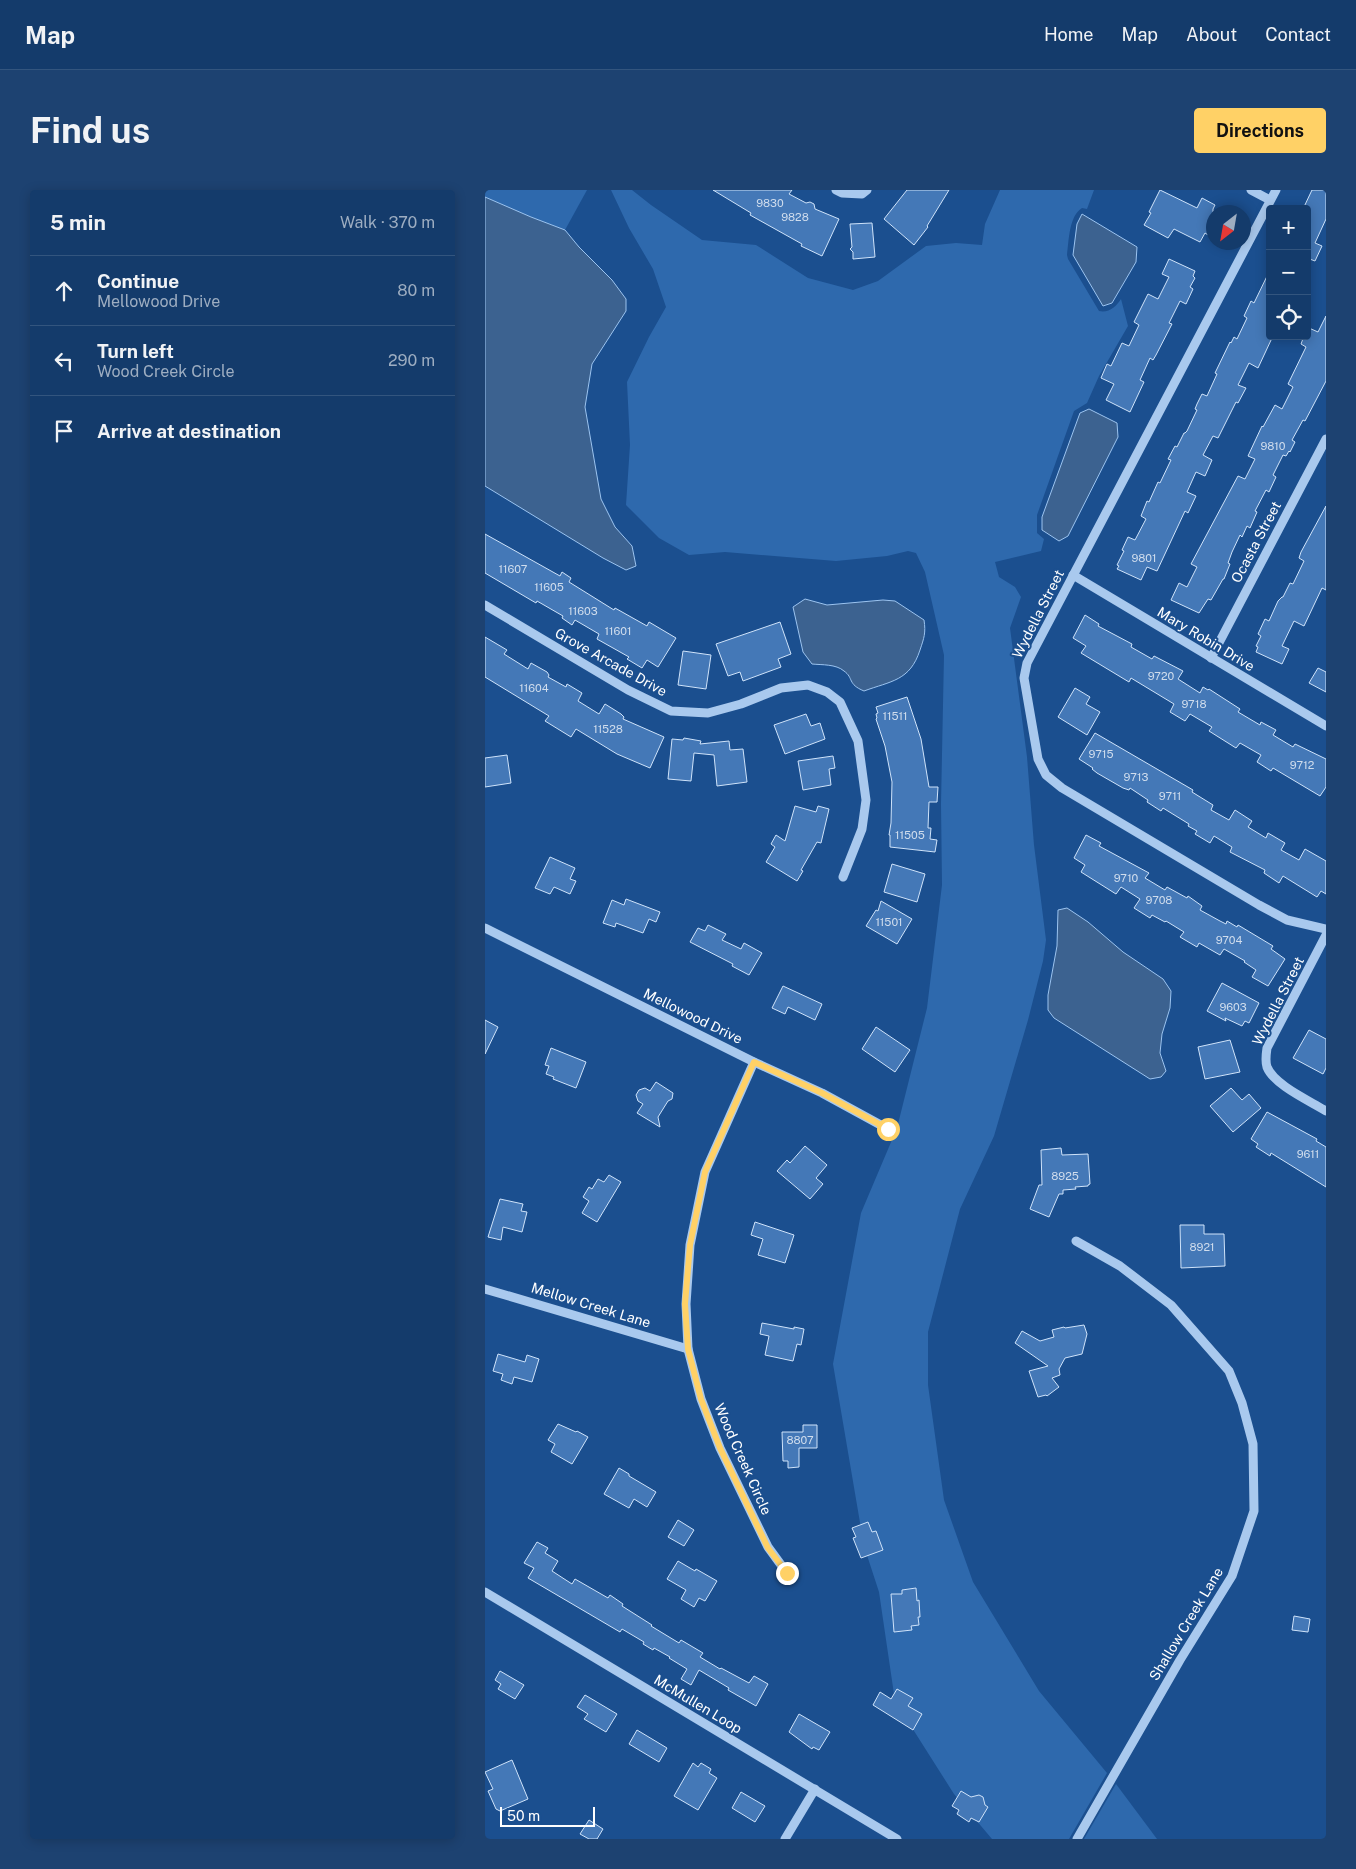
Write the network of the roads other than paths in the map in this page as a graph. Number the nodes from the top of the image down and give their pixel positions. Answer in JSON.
{"nodes":[{"id":1,"x":836,"y":190,"type":"edge"},
{"id":2,"x":867,"y":190,"type":"edge"},
{"id":3,"x":1251,"y":190,"type":"edge"},
{"id":4,"x":1276,"y":190,"type":"edge"},
{"id":5,"x":1270,"y":200,"type":"junction"},
{"id":6,"x":1326,"y":439,"type":"edge"},
{"id":7,"x":1073,"y":575,"type":"junction"},
{"id":8,"x":485,"y":605,"type":"edge"},
{"id":9,"x":1211,"y":658,"type":"junction"},
{"id":10,"x":1326,"y":726,"type":"edge"},
{"id":11,"x":843,"y":877,"type":"dead end"},
{"id":12,"x":485,"y":928,"type":"edge"},
{"id":13,"x":1326,"y":929,"type":"edge"},
{"id":14,"x":1326,"y":935,"type":"edge"},
{"id":15,"x":754,"y":1062,"type":"junction"},
{"id":16,"x":1326,"y":1111,"type":"edge"},
{"id":17,"x":888,"y":1129,"type":"dead end"},
{"id":18,"x":1076,"y":1241,"type":"dead end"},
{"id":19,"x":485,"y":1289,"type":"edge"},
{"id":20,"x":688,"y":1349,"type":"junction"},
{"id":21,"x":787,"y":1573,"type":"dead end"},
{"id":22,"x":485,"y":1592,"type":"edge"},
{"id":23,"x":815,"y":1790,"type":"junction"},
{"id":24,"x":785,"y":1839,"type":"edge"},
{"id":25,"x":897,"y":1839,"type":"edge"},
{"id":26,"x":1077,"y":1839,"type":"edge"}],
"edges":[{"from":1,"to":2,"type":"street"},
{"from":3,"to":5,"type":"street"},
{"from":4,"to":5,"type":"street","name":"Wydella Street"},
{"from":5,"to":7,"type":"street","name":"Wydella Street"},
{"from":6,"to":9,"type":"street","name":"Ocasta Street"},
{"from":7,"to":9,"type":"street","name":"Mary Robin Drive"},
{"from":7,"to":13,"type":"street","name":"Wydella Street"},
{"from":8,"to":11,"type":"street","name":"Grove Arcade Drive"},
{"from":9,"to":10,"type":"street","name":"Mary Robin Drive"},
{"from":12,"to":15,"type":"street","name":"Mellowood Drive"},
{"from":14,"to":16,"type":"street","name":"Wydella Street"},
{"from":15,"to":17,"type":"street","name":"Mellowood Drive"},
{"from":15,"to":20,"type":"street","name":"Wood Creek Circle"},
{"from":18,"to":26,"type":"street","name":"Shallow Creek Lane"},
{"from":19,"to":20,"type":"street","name":"Mellow Creek Lane"},
{"from":20,"to":21,"type":"street","name":"Wood Creek Circle"},
{"from":22,"to":23,"type":"street","name":"McMullen Loop"},
{"from":23,"to":24,"type":"street"},
{"from":23,"to":25,"type":"street","name":"McMullen Loop"}]}
